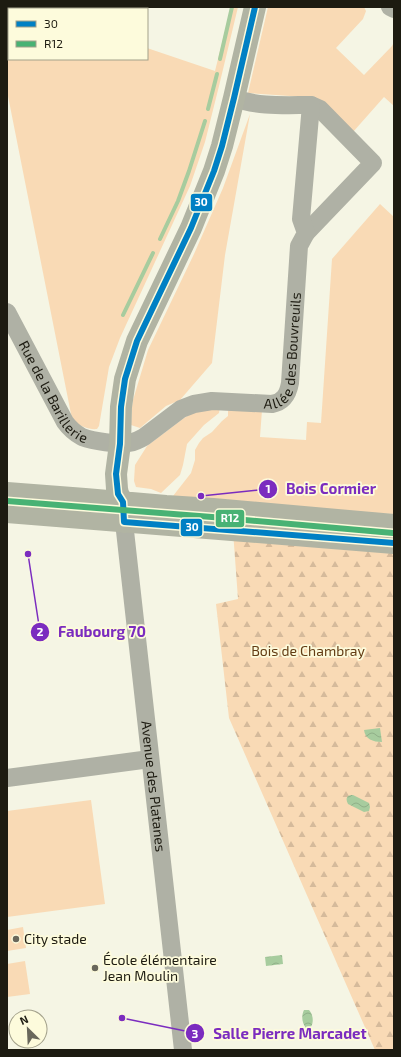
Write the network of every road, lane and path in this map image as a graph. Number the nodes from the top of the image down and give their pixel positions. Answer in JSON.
{"nodes":[{"id":1,"x":255,"y":7,"type":"edge"},
{"id":2,"x":390,"y":7,"type":"edge"},
{"id":3,"x":394,"y":9,"type":"edge"},
{"id":4,"x":234,"y":98,"type":"junction"},
{"id":5,"x":311,"y":106,"type":"junction"},
{"id":6,"x":306,"y":233,"type":"junction"},
{"id":7,"x":7,"y":312,"type":"edge"},
{"id":8,"x":119,"y":449,"type":"junction"},
{"id":9,"x":7,"y":493,"type":"edge"},
{"id":10,"x":85,"y":499,"type":"junction"},
{"id":11,"x":7,"y":512,"type":"edge"},
{"id":12,"x":124,"y":512,"type":"junction"},
{"id":13,"x":394,"y":524,"type":"edge"},
{"id":14,"x":394,"y":543,"type":"edge"},
{"id":15,"x":150,"y":759,"type":"junction"},
{"id":16,"x":7,"y":778,"type":"edge"},
{"id":17,"x":183,"y":1050,"type":"edge"}],
"edges":[{"from":1,"to":4,"type":"main road"},
{"from":2,"to":3,"type":"street"},
{"from":4,"to":5,"type":"street"},
{"from":4,"to":8,"type":"main road"},
{"from":5,"to":6,"type":"street"},
{"from":5,"to":6,"type":"street","name":"Allée des Bouvreuils"},
{"from":6,"to":8,"type":"street","name":"Allée des Bouvreuils"},
{"from":7,"to":8,"type":"street","name":"Rue de la Barillerie"},
{"from":8,"to":10,"type":"main road"},
{"from":8,"to":12,"type":"main road"},
{"from":9,"to":10,"type":"main road"},
{"from":10,"to":12,"type":"main road"},
{"from":11,"to":12,"type":"main road"},
{"from":12,"to":13,"type":"main road"},
{"from":12,"to":14,"type":"main road"},
{"from":12,"to":15,"type":"street","name":"Avenue des Platanes"},
{"from":15,"to":16,"type":"street"},
{"from":15,"to":17,"type":"street","name":"Avenue des Platanes"}]}
